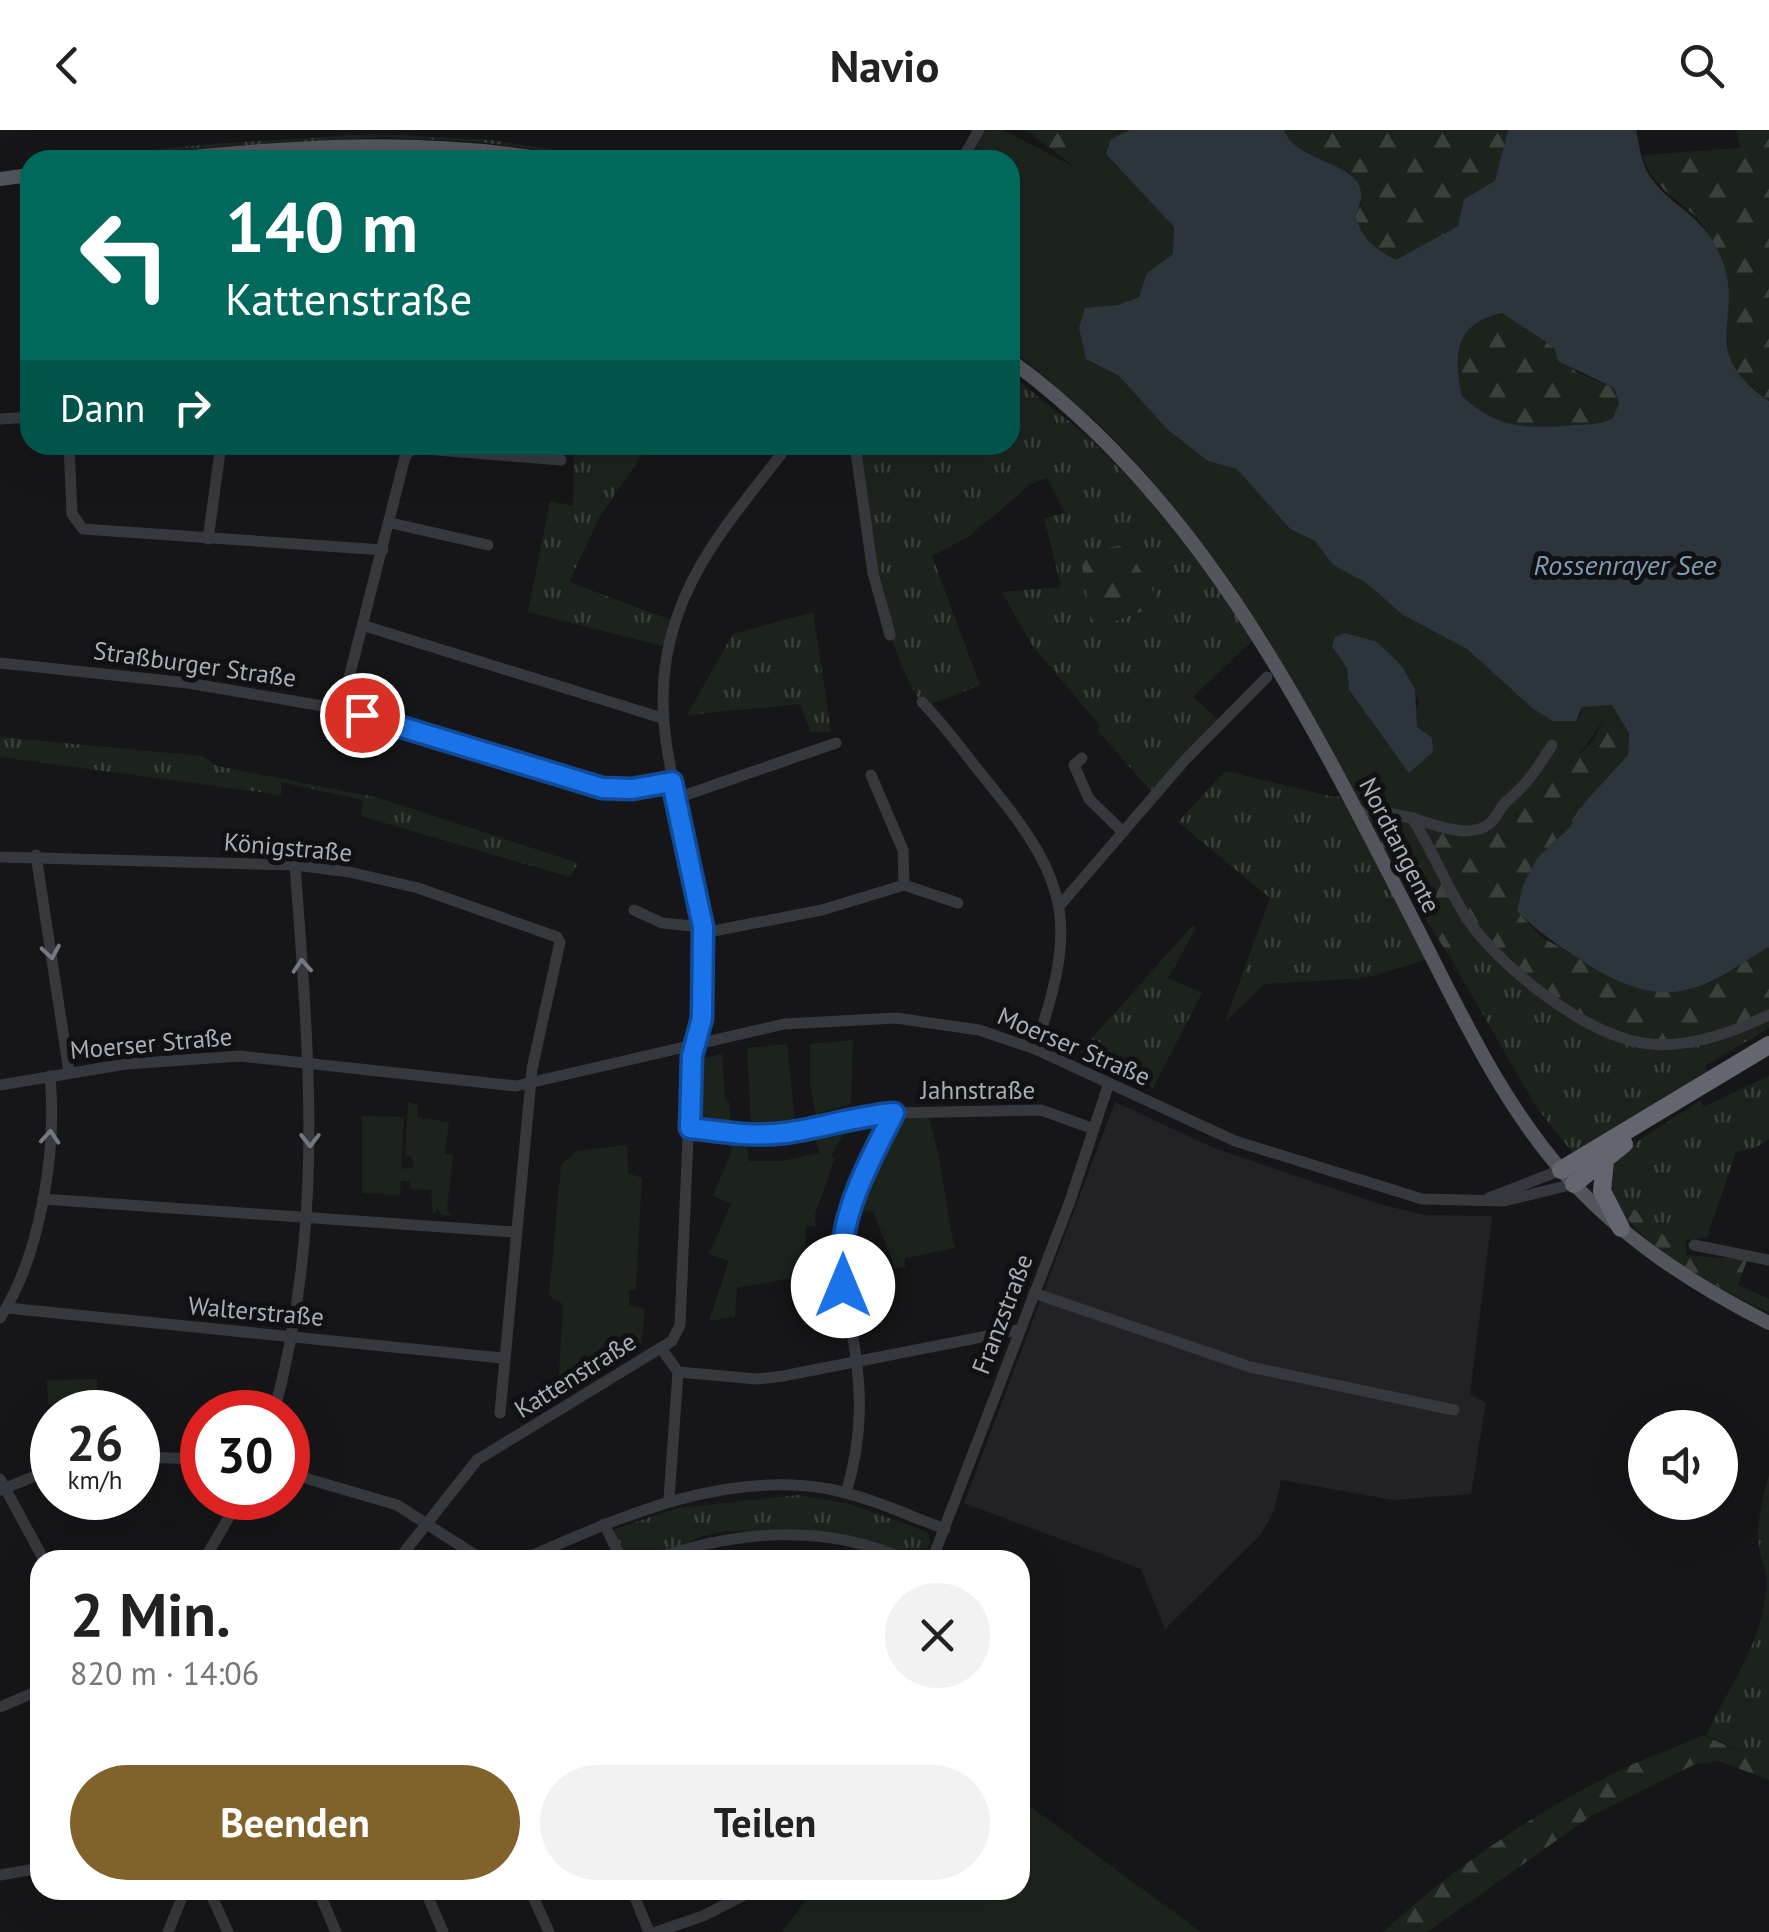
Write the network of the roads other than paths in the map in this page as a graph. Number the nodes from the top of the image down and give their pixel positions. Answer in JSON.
{"nodes":[{"id":1,"x":270,"y":150,"type":"edge"},
{"id":2,"x":436,"y":150,"type":"edge"},
{"id":3,"x":1020,"y":368,"type":"edge"},
{"id":4,"x":69,"y":455,"type":"edge"},
{"id":5,"x":220,"y":455,"type":"edge"},
{"id":6,"x":407,"y":455,"type":"edge"},
{"id":7,"x":499,"y":455,"type":"edge"},
{"id":8,"x":781,"y":455,"type":"edge"},
{"id":9,"x":855,"y":455,"type":"edge"},
{"id":10,"x":561,"y":460,"type":"dead end"},
{"id":11,"x":390,"y":523,"type":"junction"},
{"id":12,"x":208,"y":538,"type":"junction"},
{"id":13,"x":488,"y":545,"type":"dead end"},
{"id":14,"x":383,"y":550,"type":"junction"},
{"id":15,"x":365,"y":626,"type":"junction"},
{"id":16,"x":890,"y":635,"type":"dead end"},
{"id":17,"x":0,"y":663,"type":"edge"},
{"id":18,"x":1266,"y":676,"type":"dead end"},
{"id":19,"x":922,"y":702,"type":"dead end"},
{"id":20,"x":340,"y":710,"type":"junction"},
{"id":21,"x":662,"y":718,"type":"junction"},
{"id":22,"x":836,"y":743,"type":"dead end"},
{"id":23,"x":1552,"y":746,"type":"dead end"},
{"id":24,"x":1082,"y":758,"type":"dead end"},
{"id":25,"x":871,"y":775,"type":"dead end"},
{"id":26,"x":672,"y":782,"type":"junction"},
{"id":27,"x":676,"y":798,"type":"junction"},
{"id":28,"x":1358,"y":813,"type":"junction"},
{"id":29,"x":1412,"y":818,"type":"junction"},
{"id":30,"x":1123,"y":832,"type":"junction"},
{"id":31,"x":36,"y":856,"type":"junction"},
{"id":32,"x":0,"y":857,"type":"edge"},
{"id":33,"x":296,"y":865,"type":"junction"},
{"id":34,"x":904,"y":886,"type":"junction"},
{"id":35,"x":958,"y":903,"type":"dead end"},
{"id":36,"x":1061,"y":904,"type":"junction"},
{"id":37,"x":634,"y":910,"type":"dead end"},
{"id":38,"x":703,"y":930,"type":"junction"},
{"id":39,"x":1769,"y":1015,"type":"edge"},
{"id":40,"x":698,"y":1042,"type":"junction"},
{"id":41,"x":1769,"y":1045,"type":"edge"},
{"id":42,"x":1036,"y":1049,"type":"junction"},
{"id":43,"x":1769,"y":1056,"type":"edge"},
{"id":44,"x":309,"y":1064,"type":"junction"},
{"id":45,"x":69,"y":1072,"type":"junction"},
{"id":46,"x":50,"y":1076,"type":"junction"},
{"id":47,"x":1109,"y":1083,"type":"junction"},
{"id":48,"x":532,"y":1084,"type":"junction"},
{"id":49,"x":0,"y":1085,"type":"edge"},
{"id":50,"x":894,"y":1113,"type":"junction"},
{"id":51,"x":690,"y":1128,"type":"junction"},
{"id":52,"x":1094,"y":1128,"type":"junction"},
{"id":53,"x":1606,"y":1160,"type":"junction"},
{"id":54,"x":1567,"y":1177,"type":"junction"},
{"id":55,"x":43,"y":1198,"type":"junction"},
{"id":56,"x":1466,"y":1202,"type":"junction"},
{"id":57,"x":309,"y":1217,"type":"junction"},
{"id":58,"x":1621,"y":1228,"type":"junction"},
{"id":59,"x":515,"y":1232,"type":"junction"},
{"id":60,"x":1694,"y":1245,"type":"dead end"},
{"id":61,"x":1769,"y":1260,"type":"edge"},
{"id":62,"x":1034,"y":1293,"type":"junction"},
{"id":63,"x":3,"y":1313,"type":"edge"},
{"id":64,"x":1769,"y":1323,"type":"edge"},
{"id":65,"x":1018,"y":1330,"type":"junction"},
{"id":66,"x":294,"y":1337,"type":"junction"},
{"id":67,"x":661,"y":1348,"type":"junction"},
{"id":68,"x":502,"y":1358,"type":"junction"},
{"id":69,"x":858,"y":1363,"type":"junction"},
{"id":70,"x":678,"y":1372,"type":"junction"},
{"id":71,"x":280,"y":1390,"type":"edge"},
{"id":72,"x":1454,"y":1410,"type":"dead end"},
{"id":73,"x":500,"y":1413,"type":"dead end"},
{"id":74,"x":30,"y":1476,"type":"edge"},
{"id":75,"x":310,"y":1479,"type":"edge"},
{"id":76,"x":2,"y":1486,"type":"edge"},
{"id":77,"x":846,"y":1493,"type":"junction"},
{"id":78,"x":670,"y":1499,"type":"junction"},
{"id":79,"x":227,"y":1520,"type":"edge"},
{"id":80,"x":604,"y":1524,"type":"junction"},
{"id":81,"x":428,"y":1525,"type":"junction"},
{"id":82,"x":945,"y":1529,"type":"junction"},
{"id":83,"x":38,"y":1550,"type":"edge"},
{"id":84,"x":210,"y":1550,"type":"edge"},
{"id":85,"x":407,"y":1550,"type":"edge"},
{"id":86,"x":467,"y":1550,"type":"edge"},
{"id":87,"x":545,"y":1550,"type":"edge"},
{"id":88,"x":617,"y":1550,"type":"edge"},
{"id":89,"x":681,"y":1550,"type":"edge"},
{"id":90,"x":874,"y":1550,"type":"edge"},
{"id":91,"x":936,"y":1550,"type":"edge"},
{"id":92,"x":30,"y":1694,"type":"edge"},
{"id":93,"x":0,"y":1708,"type":"edge"},
{"id":94,"x":30,"y":1870,"type":"edge"},
{"id":95,"x":0,"y":1875,"type":"edge"},
{"id":96,"x":181,"y":1900,"type":"edge"},
{"id":97,"x":213,"y":1900,"type":"edge"},
{"id":98,"x":323,"y":1900,"type":"edge"},
{"id":99,"x":429,"y":1900,"type":"edge"},
{"id":100,"x":535,"y":1900,"type":"edge"},
{"id":101,"x":637,"y":1900,"type":"edge"},
{"id":102,"x":738,"y":1900,"type":"edge"},
{"id":103,"x":168,"y":1932,"type":"edge"},
{"id":104,"x":228,"y":1932,"type":"edge"},
{"id":105,"x":336,"y":1932,"type":"edge"},
{"id":106,"x":443,"y":1932,"type":"edge"},
{"id":107,"x":549,"y":1932,"type":"edge"},
{"id":108,"x":652,"y":1932,"type":"edge"}],
"edges":[{"from":1,"to":2,"type":"main road"},
{"from":3,"to":28,"type":"main road","name":"Nordtangente"},
{"from":4,"to":12,"type":"street"},
{"from":5,"to":12,"type":"street"},
{"from":6,"to":11,"type":"street"},
{"from":7,"to":10,"type":"street"},
{"from":8,"to":21,"type":"street","name":"Kattenstraße"},
{"from":9,"to":16,"type":"street"},
{"from":11,"to":13,"type":"street"},
{"from":11,"to":14,"type":"street"},
{"from":12,"to":14,"type":"street"},
{"from":14,"to":15,"type":"street"},
{"from":15,"to":20,"type":"street"},
{"from":15,"to":21,"type":"street"},
{"from":17,"to":20,"type":"street","name":"Straßburger Straße"},
{"from":18,"to":30,"type":"street"},
{"from":19,"to":36,"type":"street"},
{"from":20,"to":26,"type":"street","name":"Straßburger Straße"},
{"from":21,"to":26,"type":"street","name":"Kattenstraße"},
{"from":22,"to":27,"type":"street"},
{"from":23,"to":29,"type":"street"},
{"from":24,"to":30,"type":"street"},
{"from":25,"to":34,"type":"street"},
{"from":26,"to":27,"type":"street","name":"Kattenstraße"},
{"from":27,"to":38,"type":"street","name":"Kattenstraße"},
{"from":28,"to":29,"type":"street"},
{"from":28,"to":54,"type":"main road","name":"Nordtangente"},
{"from":29,"to":39,"type":"street"},
{"from":30,"to":36,"type":"street"},
{"from":31,"to":32,"type":"street","name":"Königstraße"},
{"from":31,"to":33,"type":"street","name":"Königstraße"},
{"from":31,"to":45,"type":"street","one_way":true},
{"from":44,"to":33,"type":"street","one_way":true},
{"from":33,"to":48,"type":"street","name":"Königstraße"},
{"from":34,"to":35,"type":"street"},
{"from":34,"to":38,"type":"street"},
{"from":36,"to":42,"type":"street"},
{"from":37,"to":38,"type":"street"},
{"from":38,"to":40,"type":"street","name":"Kattenstraße"},
{"from":40,"to":42,"type":"street","name":"Moerser Straße"},
{"from":40,"to":48,"type":"street","name":"Moerser Straße"},
{"from":40,"to":51,"type":"street","name":"Kattenstraße"},
{"from":41,"to":54,"type":"highway"},
{"from":42,"to":47,"type":"street","name":"Moerser Straße"},
{"from":43,"to":53,"type":"highway"},
{"from":44,"to":45,"type":"street","name":"Moerser Straße"},
{"from":44,"to":48,"type":"street","name":"Moerser Straße"},
{"from":44,"to":57,"type":"street","one_way":true},
{"from":45,"to":46,"type":"street","name":"Moerser Straße"},
{"from":46,"to":49,"type":"street","name":"Moerser Straße"},
{"from":55,"to":46,"type":"street","one_way":true},
{"from":47,"to":52,"type":"street","name":"Franzstraße"},
{"from":47,"to":56,"type":"street","name":"Moerser Straße"},
{"from":48,"to":59,"type":"street"},
{"from":50,"to":51,"type":"street"},
{"from":50,"to":52,"type":"street","name":"Jahnstraße"},
{"from":50,"to":69,"type":"street","name":"Jahnstraße"},
{"from":51,"to":67,"type":"street","name":"Kattenstraße"},
{"from":52,"to":62,"type":"street","name":"Franzstraße"},
{"from":53,"to":54,"type":"highway"},
{"from":53,"to":58,"type":"highway"},
{"from":54,"to":56,"type":"street","name":"Moerser Straße"},
{"from":54,"to":56,"type":"street","name":"Moerser Straße"},
{"from":54,"to":58,"type":"main road","name":"Nordtangente"},
{"from":55,"to":57,"type":"street"},
{"from":55,"to":63,"type":"street"},
{"from":57,"to":59,"type":"street"},
{"from":57,"to":66,"type":"street"},
{"from":58,"to":64,"type":"main road","name":"Nordtangente"},
{"from":59,"to":68,"type":"street"},
{"from":60,"to":61,"type":"street"},
{"from":62,"to":65,"type":"street","name":"Franzstraße"},
{"from":62,"to":72,"type":"street"},
{"from":63,"to":66,"type":"street","name":"Walterstraße"},
{"from":65,"to":69,"type":"street"},
{"from":65,"to":82,"type":"street","name":"Franzstraße"},
{"from":66,"to":68,"type":"street","name":"Walterstraße"},
{"from":66,"to":71,"type":"street"},
{"from":67,"to":70,"type":"street"},
{"from":67,"to":81,"type":"street","name":"Kattenstraße"},
{"from":68,"to":73,"type":"street"},
{"from":69,"to":70,"type":"street"},
{"from":69,"to":77,"type":"street","name":"Jahnstraße"},
{"from":70,"to":78,"type":"street"},
{"from":74,"to":76,"type":"street"},
{"from":75,"to":81,"type":"street"},
{"from":76,"to":83,"type":"street"},
{"from":77,"to":78,"type":"street"},
{"from":77,"to":82,"type":"street"},
{"from":78,"to":80,"type":"street"},
{"from":79,"to":84,"type":"street"},
{"from":80,"to":87,"type":"street"},
{"from":80,"to":88,"type":"street"},
{"from":81,"to":85,"type":"street","name":"Kattenstraße"},
{"from":81,"to":86,"type":"street"},
{"from":82,"to":91,"type":"street","name":"Franzstraße"},
{"from":89,"to":90,"type":"street"},
{"from":92,"to":93,"type":"street"},
{"from":94,"to":95,"type":"street"},
{"from":96,"to":103,"type":"street"},
{"from":97,"to":104,"type":"street"},
{"from":98,"to":105,"type":"street"},
{"from":99,"to":106,"type":"street"},
{"from":100,"to":107,"type":"street"},
{"from":101,"to":108,"type":"street"},
{"from":102,"to":108,"type":"street"}]}
